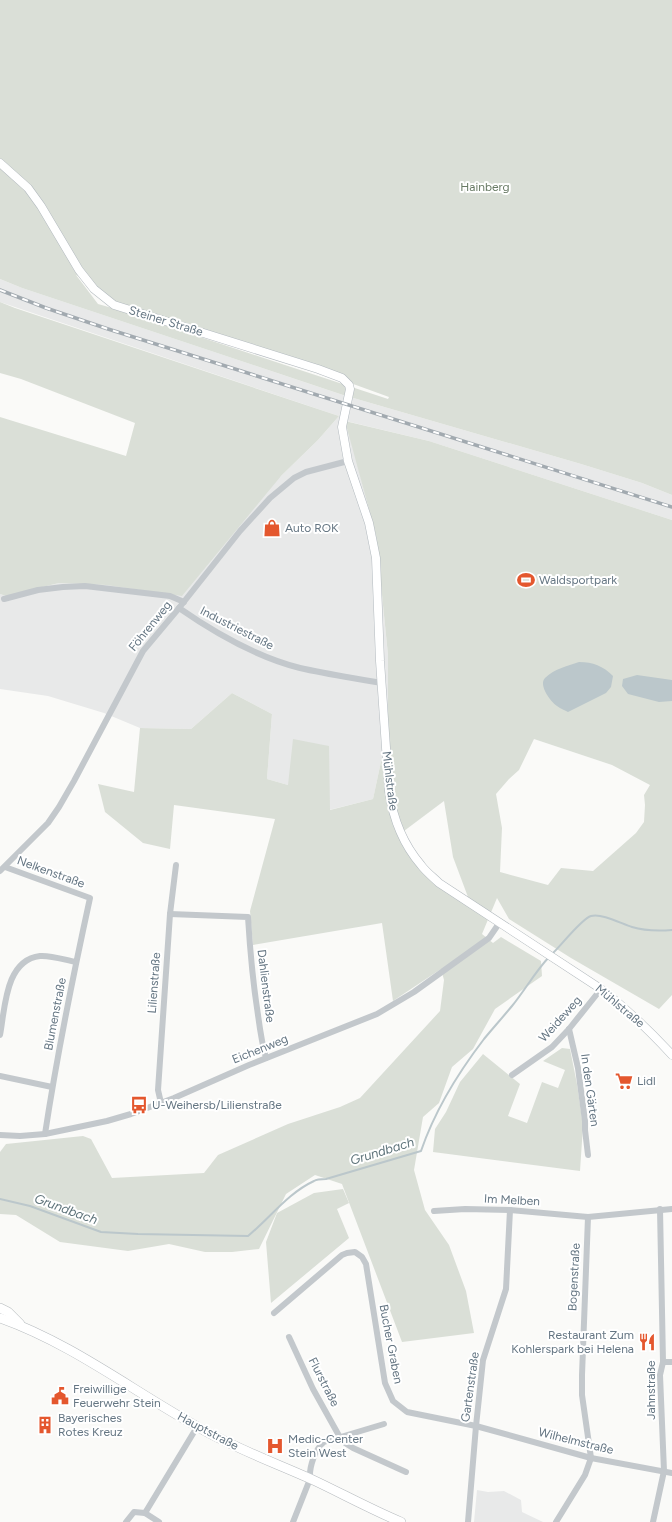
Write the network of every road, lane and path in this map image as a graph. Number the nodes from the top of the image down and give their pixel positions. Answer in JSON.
{"nodes":[{"id":1,"x":0,"y":163,"type":"edge"},
{"id":2,"x":342,"y":427,"type":"joint"},
{"id":3,"x":348,"y":461,"type":"junction"},
{"id":4,"x":4,"y":599,"type":"dead end"},
{"id":5,"x":184,"y":602,"type":"junction"},
{"id":6,"x":179,"y":608,"type":"junction"},
{"id":7,"x":381,"y":683,"type":"junction"},
{"id":8,"x":176,"y":865,"type":"dead end"},
{"id":9,"x":2,"y":869,"type":"edge"},
{"id":10,"x":90,"y":898,"type":"joint"},
{"id":11,"x":170,"y":914,"type":"junction"},
{"id":12,"x":500,"y":922,"type":"junction"},
{"id":13,"x":76,"y":962,"type":"junction"},
{"id":14,"x":601,"y":989,"type":"junction"},
{"id":15,"x":569,"y":1029,"type":"junction"},
{"id":16,"x":0,"y":1035,"type":"edge"},
{"id":17,"x":672,"y":1055,"type":"edge"},
{"id":18,"x":266,"y":1058,"type":"junction"},
{"id":19,"x":512,"y":1075,"type":"dead end"},
{"id":20,"x":0,"y":1076,"type":"edge"},
{"id":21,"x":52,"y":1087,"type":"junction"},
{"id":22,"x":161,"y":1103,"type":"junction"},
{"id":23,"x":45,"y":1134,"type":"junction"},
{"id":24,"x":0,"y":1135,"type":"edge"},
{"id":25,"x":588,"y":1154,"type":"dead end"},
{"id":26,"x":672,"y":1209,"type":"edge"},
{"id":27,"x":510,"y":1210,"type":"junction"},
{"id":28,"x":660,"y":1210,"type":"junction"},
{"id":29,"x":434,"y":1211,"type":"dead end"},
{"id":30,"x":588,"y":1217,"type":"junction"},
{"id":31,"x":0,"y":1308,"type":"edge"},
{"id":32,"x":274,"y":1313,"type":"dead end"},
{"id":33,"x":0,"y":1318,"type":"edge"},
{"id":34,"x":23,"y":1326,"type":"junction"},
{"id":35,"x":289,"y":1337,"type":"dead end"},
{"id":36,"x":663,"y":1362,"type":"junction"},
{"id":37,"x":672,"y":1362,"type":"edge"},
{"id":38,"x":384,"y":1424,"type":"dead end"},
{"id":39,"x":476,"y":1426,"type":"junction"},
{"id":40,"x":197,"y":1427,"type":"junction"},
{"id":41,"x":340,"y":1437,"type":"junction"},
{"id":42,"x":591,"y":1458,"type":"junction"},
{"id":43,"x":406,"y":1472,"type":"dead end"},
{"id":44,"x":664,"y":1472,"type":"junction"},
{"id":45,"x":672,"y":1473,"type":"edge"},
{"id":46,"x":310,"y":1478,"type":"junction"},
{"id":47,"x":145,"y":1513,"type":"junction"},
{"id":48,"x":126,"y":1522,"type":"edge"},
{"id":49,"x":159,"y":1522,"type":"edge"},
{"id":50,"x":293,"y":1522,"type":"edge"},
{"id":51,"x":401,"y":1522,"type":"edge"},
{"id":52,"x":468,"y":1522,"type":"edge"},
{"id":53,"x":556,"y":1522,"type":"edge"},
{"id":54,"x":653,"y":1522,"type":"edge"}],
"edges":[{"from":1,"to":2,"type":"street","name":"Steiner Straße"},
{"from":2,"to":3,"type":"street","name":"Mühlstraße"},
{"from":3,"to":5,"type":"street","name":"Föhrenweg"},
{"from":3,"to":7,"type":"street","name":"Mühlstraße"},
{"from":4,"to":5,"type":"street"},
{"from":5,"to":6,"type":"street","name":"Föhrenweg"},
{"from":6,"to":7,"type":"street","name":"Industriestraße"},
{"from":6,"to":9,"type":"street","name":"Föhrenweg"},
{"from":7,"to":12,"type":"street","name":"Mühlstraße"},
{"from":8,"to":11,"type":"street","name":"Lilienstraße"},
{"from":9,"to":10,"type":"street","name":"Nelkenstraße"},
{"from":10,"to":13,"type":"street","name":"Blumenstraße"},
{"from":11,"to":18,"type":"street","name":"Dahlienstraße"},
{"from":11,"to":22,"type":"street","name":"Lilienstraße"},
{"from":12,"to":14,"type":"street","name":"Mühlstraße"},
{"from":12,"to":18,"type":"street","name":"Eichenweg"},
{"from":13,"to":16,"type":"street"},
{"from":13,"to":21,"type":"street","name":"Blumenstraße"},
{"from":14,"to":15,"type":"street","name":"Weideweg"},
{"from":14,"to":17,"type":"street","name":"Mühlstraße"},
{"from":15,"to":19,"type":"street","name":"Weideweg"},
{"from":15,"to":25,"type":"street","name":"In den Gärten"},
{"from":18,"to":22,"type":"street","name":"Eichenweg"},
{"from":20,"to":21,"type":"street"},
{"from":21,"to":23,"type":"street","name":"Blumenstraße"},
{"from":22,"to":23,"type":"street","name":"Eichenweg"},
{"from":23,"to":24,"type":"street","name":"Eichenweg"},
{"from":26,"to":28,"type":"street","name":"Im Melben"},
{"from":27,"to":29,"type":"street","name":"Im Melben"},
{"from":27,"to":30,"type":"street","name":"Im Melben"},
{"from":27,"to":39,"type":"street","name":"Gartenstraße"},
{"from":28,"to":30,"type":"street","name":"Im Melben"},
{"from":28,"to":36,"type":"street","name":"Jahnstraße"},
{"from":30,"to":42,"type":"street","name":"Bogenstraße"},
{"from":31,"to":34,"type":"main road"},
{"from":32,"to":39,"type":"street","name":"Bucher Graben"},
{"from":33,"to":34,"type":"main road","name":"Hauptstraße"},
{"from":34,"to":40,"type":"main road","name":"Hauptstraße"},
{"from":35,"to":41,"type":"street","name":"Flurstraße"},
{"from":36,"to":37,"type":"street"},
{"from":36,"to":44,"type":"street","name":"Jahnstraße"},
{"from":38,"to":41,"type":"street"},
{"from":39,"to":42,"type":"street","name":"Wilhelmstraße"},
{"from":39,"to":52,"type":"street","name":"Gartenstraße"},
{"from":40,"to":46,"type":"main road","name":"Hauptstraße"},
{"from":40,"to":47,"type":"street"},
{"from":41,"to":43,"type":"street"},
{"from":41,"to":46,"type":"street"},
{"from":42,"to":44,"type":"street","name":"Wilhelmstraße"},
{"from":42,"to":53,"type":"street"},
{"from":44,"to":45,"type":"street","name":"Wilhelmstraße"},
{"from":44,"to":54,"type":"street","name":"Jahnstraße"},
{"from":46,"to":50,"type":"street"},
{"from":46,"to":51,"type":"main road","name":"Hauptstraße"},
{"from":47,"to":48,"type":"street"},
{"from":47,"to":49,"type":"street"}]}
